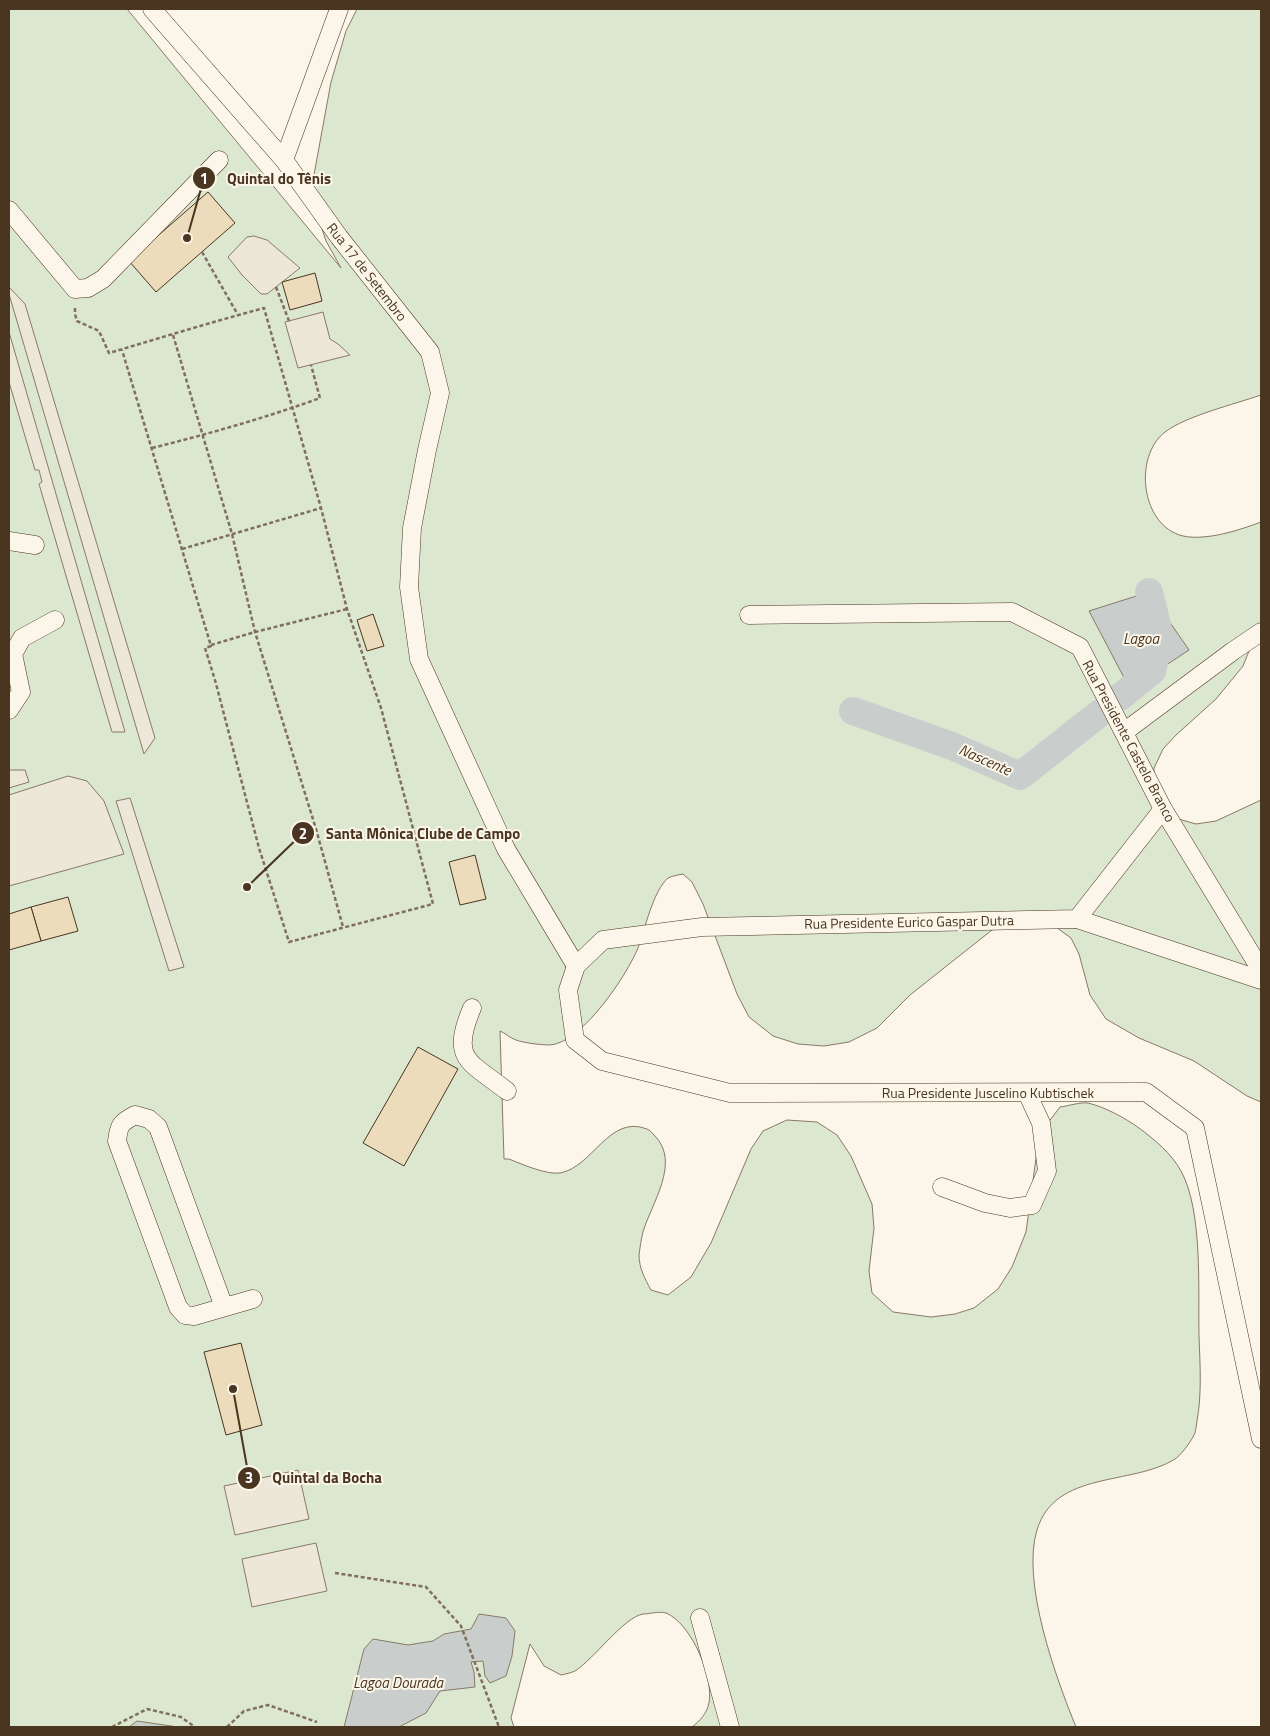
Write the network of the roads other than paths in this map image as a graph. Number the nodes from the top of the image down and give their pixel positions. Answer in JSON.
{"nodes":[{"id":1,"x":152,"y":9,"type":"edge"},
{"id":2,"x":340,"y":9,"type":"edge"},
{"id":3,"x":219,"y":160,"type":"dead end"},
{"id":4,"x":284,"y":160,"type":"junction"},
{"id":5,"x":9,"y":210,"type":"edge"},
{"id":6,"x":9,"y":541,"type":"edge"},
{"id":7,"x":35,"y":545,"type":"dead end"},
{"id":8,"x":749,"y":615,"type":"dead end"},
{"id":9,"x":55,"y":620,"type":"dead end"},
{"id":10,"x":1261,"y":632,"type":"edge"},
{"id":11,"x":9,"y":710,"type":"edge"},
{"id":12,"x":1124,"y":732,"type":"junction"},
{"id":13,"x":1163,"y":808,"type":"junction"},
{"id":14,"x":1077,"y":919,"type":"junction"},
{"id":15,"x":603,"y":940,"type":"joint"},
{"id":16,"x":576,"y":966,"type":"junction"},
{"id":17,"x":1261,"y":970,"type":"edge"},
{"id":18,"x":1261,"y":980,"type":"edge"},
{"id":19,"x":472,"y":1008,"type":"dead end"},
{"id":20,"x":506,"y":1092,"type":"dead end"},
{"id":21,"x":1027,"y":1093,"type":"junction"},
{"id":22,"x":942,"y":1187,"type":"dead end"},
{"id":23,"x":253,"y":1299,"type":"dead end"},
{"id":24,"x":224,"y":1307,"type":"junction"},
{"id":25,"x":1256,"y":1383,"type":"edge"},
{"id":26,"x":1261,"y":1439,"type":"edge"},
{"id":27,"x":700,"y":1618,"type":"dead end"},
{"id":28,"x":730,"y":1727,"type":"edge"}],
"edges":[{"from":1,"to":4,"type":"street","name":"Rua 17 de Setembro"},
{"from":2,"to":4,"type":"street"},
{"from":3,"to":5,"type":"street"},
{"from":4,"to":16,"type":"street","name":"Rua 17 de Setembro"},
{"from":6,"to":7,"type":"street"},
{"from":8,"to":12,"type":"street","name":"Rua Presidente Castelo Branco"},
{"from":9,"to":11,"type":"street"},
{"from":10,"to":12,"type":"street"},
{"from":12,"to":13,"type":"street","name":"Rua Presidente Castelo Branco"},
{"from":13,"to":14,"type":"street"},
{"from":13,"to":17,"type":"street","name":"Rua Presidente Castelo Branco"},
{"from":14,"to":15,"type":"street","name":"Rua Presidente Eurico Gaspar Dutra"},
{"from":14,"to":18,"type":"street","name":"Rua Presidente Eurico Gaspar Dutra"},
{"from":15,"to":16,"type":"street","name":"Rua Presidente Juscelino Kubtischek"},
{"from":16,"to":21,"type":"street","name":"Rua Presidente Juscelino Kubtischek"},
{"from":19,"to":20,"type":"street"},
{"from":21,"to":22,"type":"street"},
{"from":21,"to":25,"type":"street","name":"Rua Presidente Juscelino Kubtischek"},
{"from":23,"to":24,"type":"street"},
{"from":24,"to":24,"type":"street"},
{"from":25,"to":26,"type":"street","name":"Rua Presidente Juscelino Kubtischek"},
{"from":27,"to":28,"type":"street"}]}
